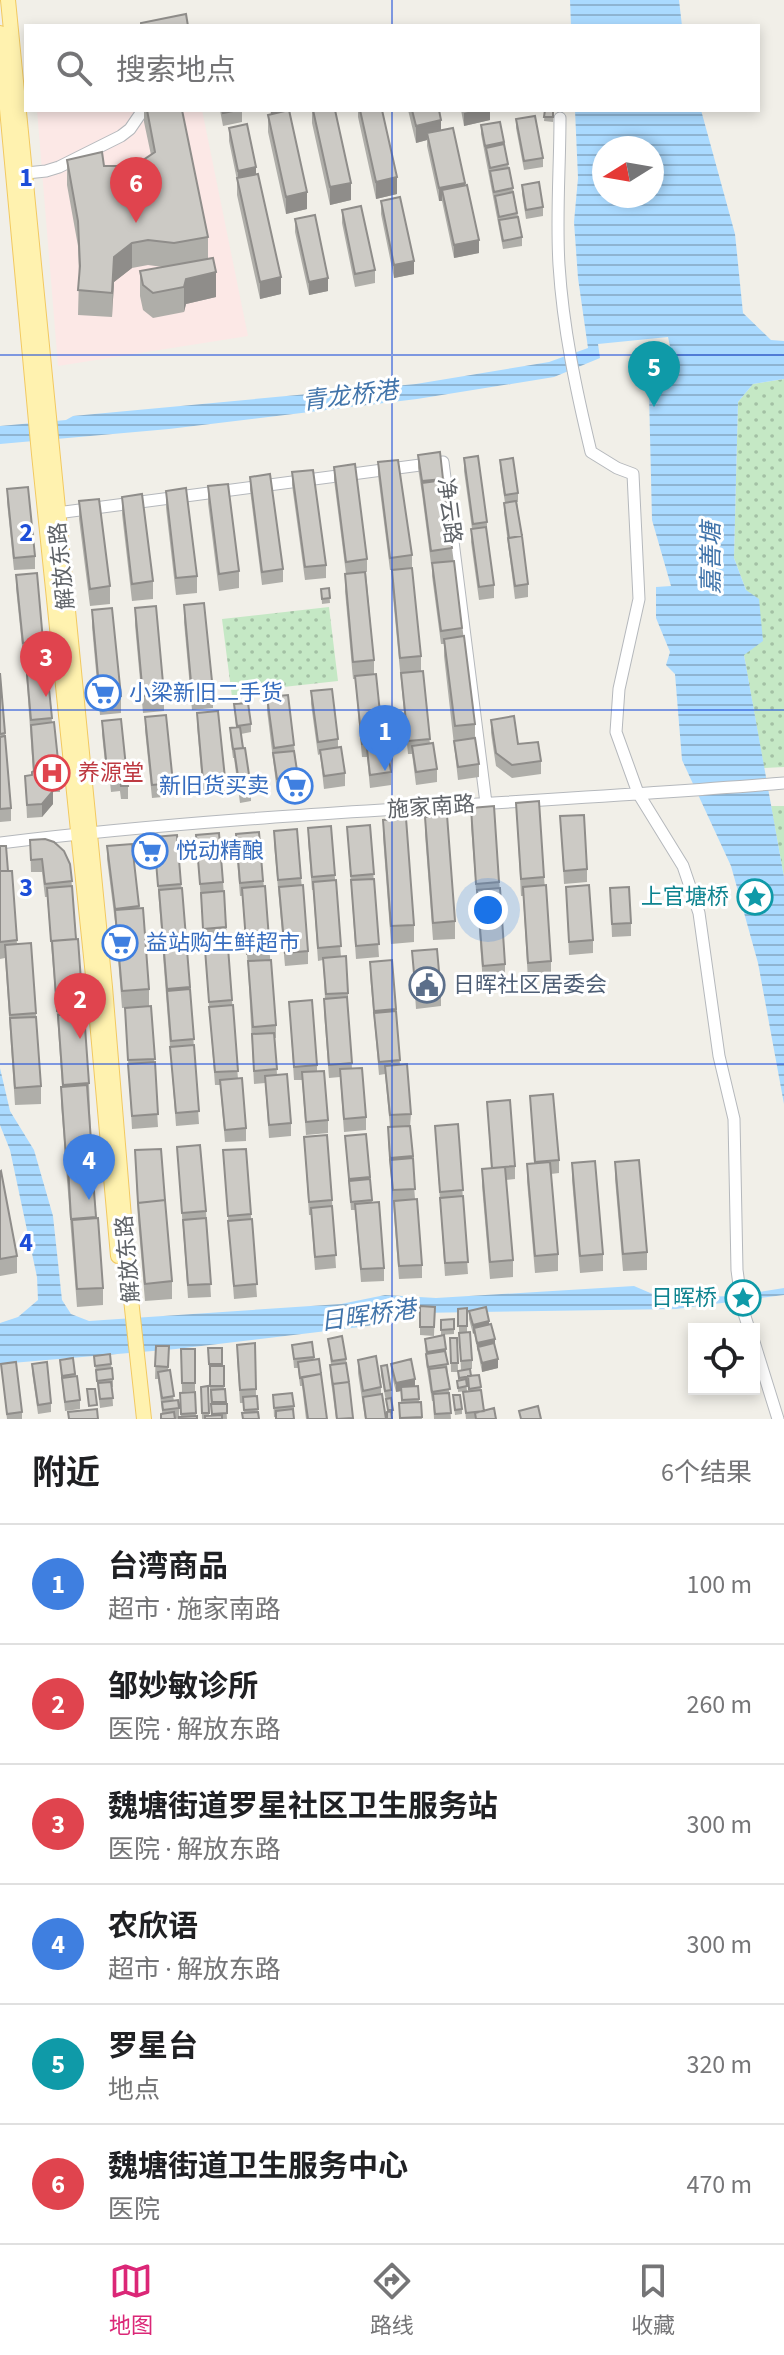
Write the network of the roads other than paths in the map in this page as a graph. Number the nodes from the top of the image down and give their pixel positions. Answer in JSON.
{"nodes":[{"id":1,"x":5,"y":0,"type":"edge"},
{"id":2,"x":0,"y":6,"type":"edge"},
{"id":3,"x":0,"y":33,"type":"edge"},
{"id":4,"x":142,"y":112,"type":"edge"},
{"id":5,"x":560,"y":118,"type":"dead end"},
{"id":6,"x":18,"y":174,"type":"junction"},
{"id":7,"x":45,"y":453,"type":"junction"},
{"id":8,"x":57,"y":513,"type":"junction"},
{"id":9,"x":782,"y":784,"type":"edge"},
{"id":10,"x":638,"y":793,"type":"junction"},
{"id":11,"x":486,"y":803,"type":"junction"},
{"id":12,"x":83,"y":833,"type":"junction"},
{"id":13,"x":0,"y":843,"type":"edge"},
{"id":14,"x":747,"y":1323,"type":"edge"},
{"id":15,"x":760,"y":1361,"type":"edge"},
{"id":16,"x":136,"y":1380,"type":"junction"},
{"id":17,"x":135,"y":1419,"type":"edge"},
{"id":18,"x":144,"y":1419,"type":"edge"},
{"id":19,"x":778,"y":1419,"type":"edge"}],
"edges":[{"from":1,"to":2,"type":"main road","name":"解放东路"},
{"from":1,"to":6,"type":"main road","name":"解放东路"},
{"from":3,"to":6,"type":"main road","name":"解放东路"},
{"from":4,"to":6,"type":"street"},
{"from":5,"to":10,"type":"street"},
{"from":6,"to":7,"type":"main road","name":"解放东路"},
{"from":7,"to":8,"type":"main road","name":"解放东路"},
{"from":7,"to":12,"type":"main road","name":"解放东路"},
{"from":8,"to":11,"type":"street","name":"净云路"},
{"from":8,"to":12,"type":"main road","name":"解放东路"},
{"from":9,"to":10,"type":"street","name":"施家南路"},
{"from":10,"to":11,"type":"street","name":"施家南路"},
{"from":10,"to":14,"type":"street"},
{"from":11,"to":12,"type":"street","name":"施家南路"},
{"from":12,"to":13,"type":"street","name":"施家南路"},
{"from":12,"to":16,"type":"main road","name":"解放东路"},
{"from":15,"to":19,"type":"street"},
{"from":16,"to":17,"type":"main road","name":"解放东路"},
{"from":16,"to":18,"type":"main road","name":"解放东路"}]}
